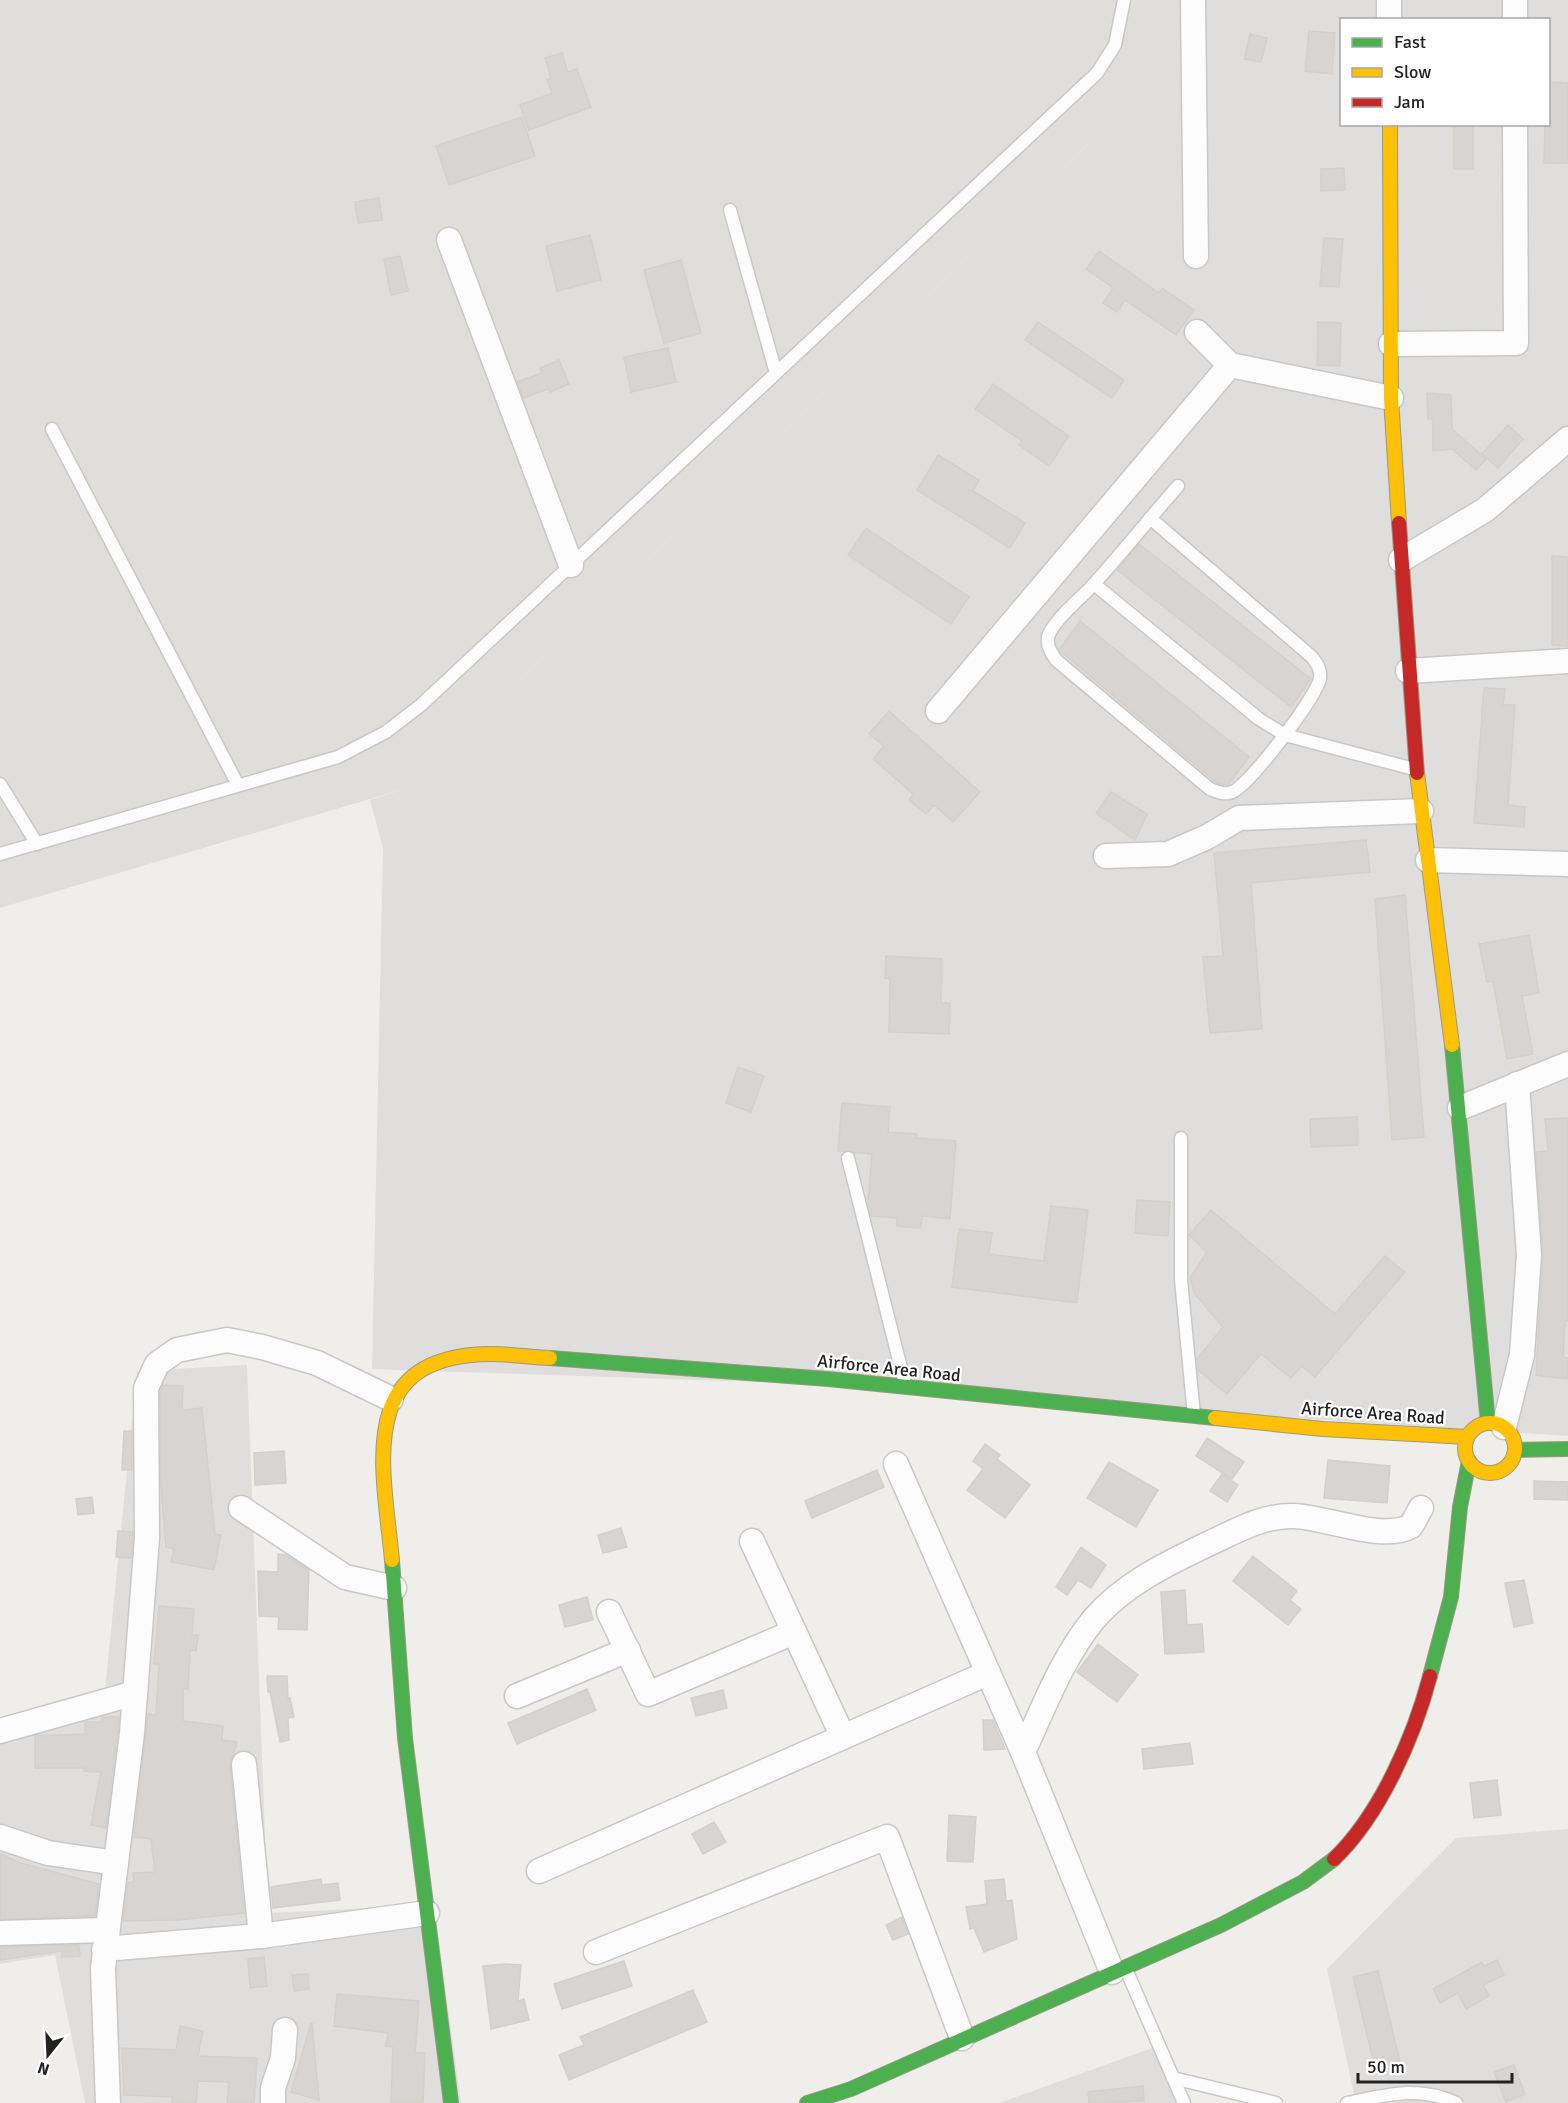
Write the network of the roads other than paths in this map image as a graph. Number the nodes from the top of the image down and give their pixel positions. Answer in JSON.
{"nodes":[{"id":1,"x":1124,"y":0,"type":"edge"},
{"id":2,"x":1193,"y":0,"type":"edge"},
{"id":3,"x":1389,"y":0,"type":"edge"},
{"id":4,"x":1515,"y":0,"type":"edge"},
{"id":5,"x":1389,"y":18,"type":"edge"},
{"id":6,"x":1515,"y":18,"type":"edge"},
{"id":7,"x":1390,"y":126,"type":"edge"},
{"id":8,"x":1515,"y":126,"type":"edge"},
{"id":9,"x":730,"y":210,"type":"dead end"},
{"id":10,"x":449,"y":240,"type":"dead end"},
{"id":11,"x":1196,"y":256,"type":"dead end"},
{"id":12,"x":1197,"y":332,"type":"dead end"},
{"id":13,"x":1390,"y":344,"type":"junction"},
{"id":14,"x":1230,"y":365,"type":"junction"},
{"id":15,"x":776,"y":373,"type":"junction"},
{"id":16,"x":1391,"y":398,"type":"junction"},
{"id":17,"x":52,"y":429,"type":"dead end"},
{"id":18,"x":1568,"y":440,"type":"edge"},
{"id":19,"x":1178,"y":486,"type":"dead end"},
{"id":20,"x":1150,"y":518,"type":"junction"},
{"id":21,"x":1401,"y":560,"type":"junction"},
{"id":22,"x":571,"y":565,"type":"junction"},
{"id":23,"x":1094,"y":584,"type":"junction"},
{"id":24,"x":1568,"y":661,"type":"edge"},
{"id":25,"x":1408,"y":671,"type":"junction"},
{"id":26,"x":938,"y":711,"type":"dead end"},
{"id":27,"x":1285,"y":735,"type":"junction"},
{"id":28,"x":1416,"y":769,"type":"junction"},
{"id":29,"x":0,"y":784,"type":"edge"},
{"id":30,"x":238,"y":785,"type":"junction"},
{"id":31,"x":1421,"y":811,"type":"junction"},
{"id":32,"x":37,"y":844,"type":"junction"},
{"id":33,"x":0,"y":854,"type":"edge"},
{"id":34,"x":1106,"y":856,"type":"dead end"},
{"id":35,"x":1428,"y":860,"type":"junction"},
{"id":36,"x":1568,"y":864,"type":"edge"},
{"id":37,"x":1568,"y":1064,"type":"edge"},
{"id":38,"x":1516,"y":1084,"type":"junction"},
{"id":39,"x":1460,"y":1108,"type":"junction"},
{"id":40,"x":1181,"y":1138,"type":"dead end"},
{"id":41,"x":848,"y":1158,"type":"dead end"},
{"id":42,"x":906,"y":1388,"type":"junction"},
{"id":43,"x":391,"y":1399,"type":"junction"},
{"id":44,"x":1194,"y":1418,"type":"junction"},
{"id":45,"x":1496,"y":1425,"type":"junction"},
{"id":46,"x":1467,"y":1437,"type":"junction"},
{"id":47,"x":1568,"y":1449,"type":"edge"},
{"id":48,"x":1515,"y":1450,"type":"junction"},
{"id":49,"x":1469,"y":1461,"type":"junction"},
{"id":50,"x":896,"y":1464,"type":"dead end"},
{"id":51,"x":242,"y":1508,"type":"dead end"},
{"id":52,"x":1421,"y":1508,"type":"dead end"},
{"id":53,"x":1473,"y":1532,"type":"dead end"},
{"id":54,"x":752,"y":1541,"type":"dead end"},
{"id":55,"x":1456,"y":1568,"type":"junction"},
{"id":56,"x":394,"y":1588,"type":"junction"},
{"id":57,"x":609,"y":1612,"type":"dead end"},
{"id":58,"x":794,"y":1632,"type":"junction"},
{"id":59,"x":628,"y":1650,"type":"junction"},
{"id":60,"x":988,"y":1672,"type":"junction"},
{"id":61,"x":135,"y":1693,"type":"junction"},
{"id":62,"x":517,"y":1696,"type":"dead end"},
{"id":63,"x":0,"y":1731,"type":"edge"},
{"id":64,"x":843,"y":1737,"type":"junction"},
{"id":65,"x":1023,"y":1752,"type":"junction"},
{"id":66,"x":244,"y":1764,"type":"dead end"},
{"id":67,"x":0,"y":1837,"type":"edge"},
{"id":68,"x":116,"y":1863,"type":"junction"},
{"id":69,"x":539,"y":1871,"type":"dead end"},
{"id":70,"x":427,"y":1913,"type":"junction"},
{"id":71,"x":0,"y":1933,"type":"edge"},
{"id":72,"x":261,"y":1936,"type":"junction"},
{"id":73,"x":105,"y":1940,"type":"junction"},
{"id":74,"x":596,"y":1952,"type":"dead end"},
{"id":75,"x":1118,"y":1969,"type":"junction"},
{"id":76,"x":285,"y":2030,"type":"dead end"},
{"id":77,"x":962,"y":2038,"type":"junction"},
{"id":78,"x":1173,"y":2078,"type":"junction"},
{"id":79,"x":854,"y":2096,"type":"edge"},
{"id":80,"x":108,"y":2103,"type":"edge"},
{"id":81,"x":273,"y":2103,"type":"edge"},
{"id":82,"x":451,"y":2103,"type":"edge"},
{"id":83,"x":807,"y":2103,"type":"edge"},
{"id":84,"x":1184,"y":2103,"type":"edge"},
{"id":85,"x":1276,"y":2103,"type":"edge"},
{"id":86,"x":1347,"y":2103,"type":"edge"},
{"id":87,"x":1456,"y":2103,"type":"edge"}],
"edges":[{"from":1,"to":15,"type":"lane"},
{"from":2,"to":11,"type":"street"},
{"from":3,"to":5,"type":"street"},
{"from":4,"to":6,"type":"street"},
{"from":7,"to":13,"type":"street"},
{"from":8,"to":13,"type":"street"},
{"from":9,"to":15,"type":"lane"},
{"from":10,"to":22,"type":"street"},
{"from":12,"to":14,"type":"street"},
{"from":13,"to":16,"type":"street"},
{"from":14,"to":16,"type":"street"},
{"from":14,"to":26,"type":"street"},
{"from":15,"to":22,"type":"lane"},
{"from":16,"to":21,"type":"street"},
{"from":17,"to":30,"type":"lane"},
{"from":18,"to":21,"type":"street"},
{"from":19,"to":20,"type":"lane"},
{"from":20,"to":23,"type":"lane"},
{"from":20,"to":27,"type":"lane"},
{"from":21,"to":25,"type":"street"},
{"from":22,"to":30,"type":"lane"},
{"from":23,"to":27,"type":"lane"},
{"from":23,"to":27,"type":"lane"},
{"from":24,"to":25,"type":"street"},
{"from":25,"to":28,"type":"street"},
{"from":27,"to":28,"type":"lane"},
{"from":28,"to":31,"type":"street"},
{"from":29,"to":32,"type":"lane"},
{"from":30,"to":32,"type":"lane"},
{"from":31,"to":34,"type":"street"},
{"from":31,"to":35,"type":"street"},
{"from":32,"to":33,"type":"lane"},
{"from":35,"to":36,"type":"street"},
{"from":35,"to":39,"type":"street"},
{"from":37,"to":38,"type":"street"},
{"from":38,"to":39,"type":"street"},
{"from":38,"to":45,"type":"street"},
{"from":39,"to":45,"type":"street"},
{"from":40,"to":44,"type":"lane"},
{"from":41,"to":42,"type":"lane"},
{"from":42,"to":43,"type":"street","name":"Airforce Area Road"},
{"from":42,"to":44,"type":"street","name":"Airforce Area Road"},
{"from":43,"to":56,"type":"street"},
{"from":43,"to":61,"type":"street"},
{"from":44,"to":46,"type":"street","name":"Airforce Area Road"},
{"from":45,"to":46,"type":"street"},
{"from":45,"to":48,"type":"street"},
{"from":46,"to":49,"type":"street"},
{"from":47,"to":48,"type":"street"},
{"from":48,"to":49,"type":"street"},
{"from":49,"to":55,"type":"street"},
{"from":50,"to":60,"type":"street"},
{"from":51,"to":56,"type":"street"},
{"from":52,"to":65,"type":"street"},
{"from":53,"to":55,"type":"street"},
{"from":54,"to":58,"type":"street"},
{"from":55,"to":75,"type":"street"},
{"from":56,"to":70,"type":"street"},
{"from":57,"to":59,"type":"street"},
{"from":58,"to":59,"type":"street"},
{"from":58,"to":64,"type":"street"},
{"from":59,"to":62,"type":"street"},
{"from":60,"to":64,"type":"street"},
{"from":60,"to":65,"type":"street"},
{"from":61,"to":63,"type":"street"},
{"from":61,"to":68,"type":"street"},
{"from":64,"to":69,"type":"street"},
{"from":65,"to":75,"type":"street"},
{"from":66,"to":72,"type":"street"},
{"from":67,"to":68,"type":"street"},
{"from":68,"to":73,"type":"street"},
{"from":70,"to":72,"type":"street"},
{"from":70,"to":82,"type":"street"},
{"from":71,"to":73,"type":"street"},
{"from":72,"to":73,"type":"street"},
{"from":73,"to":80,"type":"street"},
{"from":74,"to":77,"type":"street"},
{"from":75,"to":77,"type":"street"},
{"from":75,"to":78,"type":"lane"},
{"from":76,"to":81,"type":"street"},
{"from":77,"to":79,"type":"street"},
{"from":78,"to":84,"type":"lane"},
{"from":78,"to":85,"type":"lane"},
{"from":79,"to":83,"type":"street"},
{"from":86,"to":87,"type":"lane"}]}
